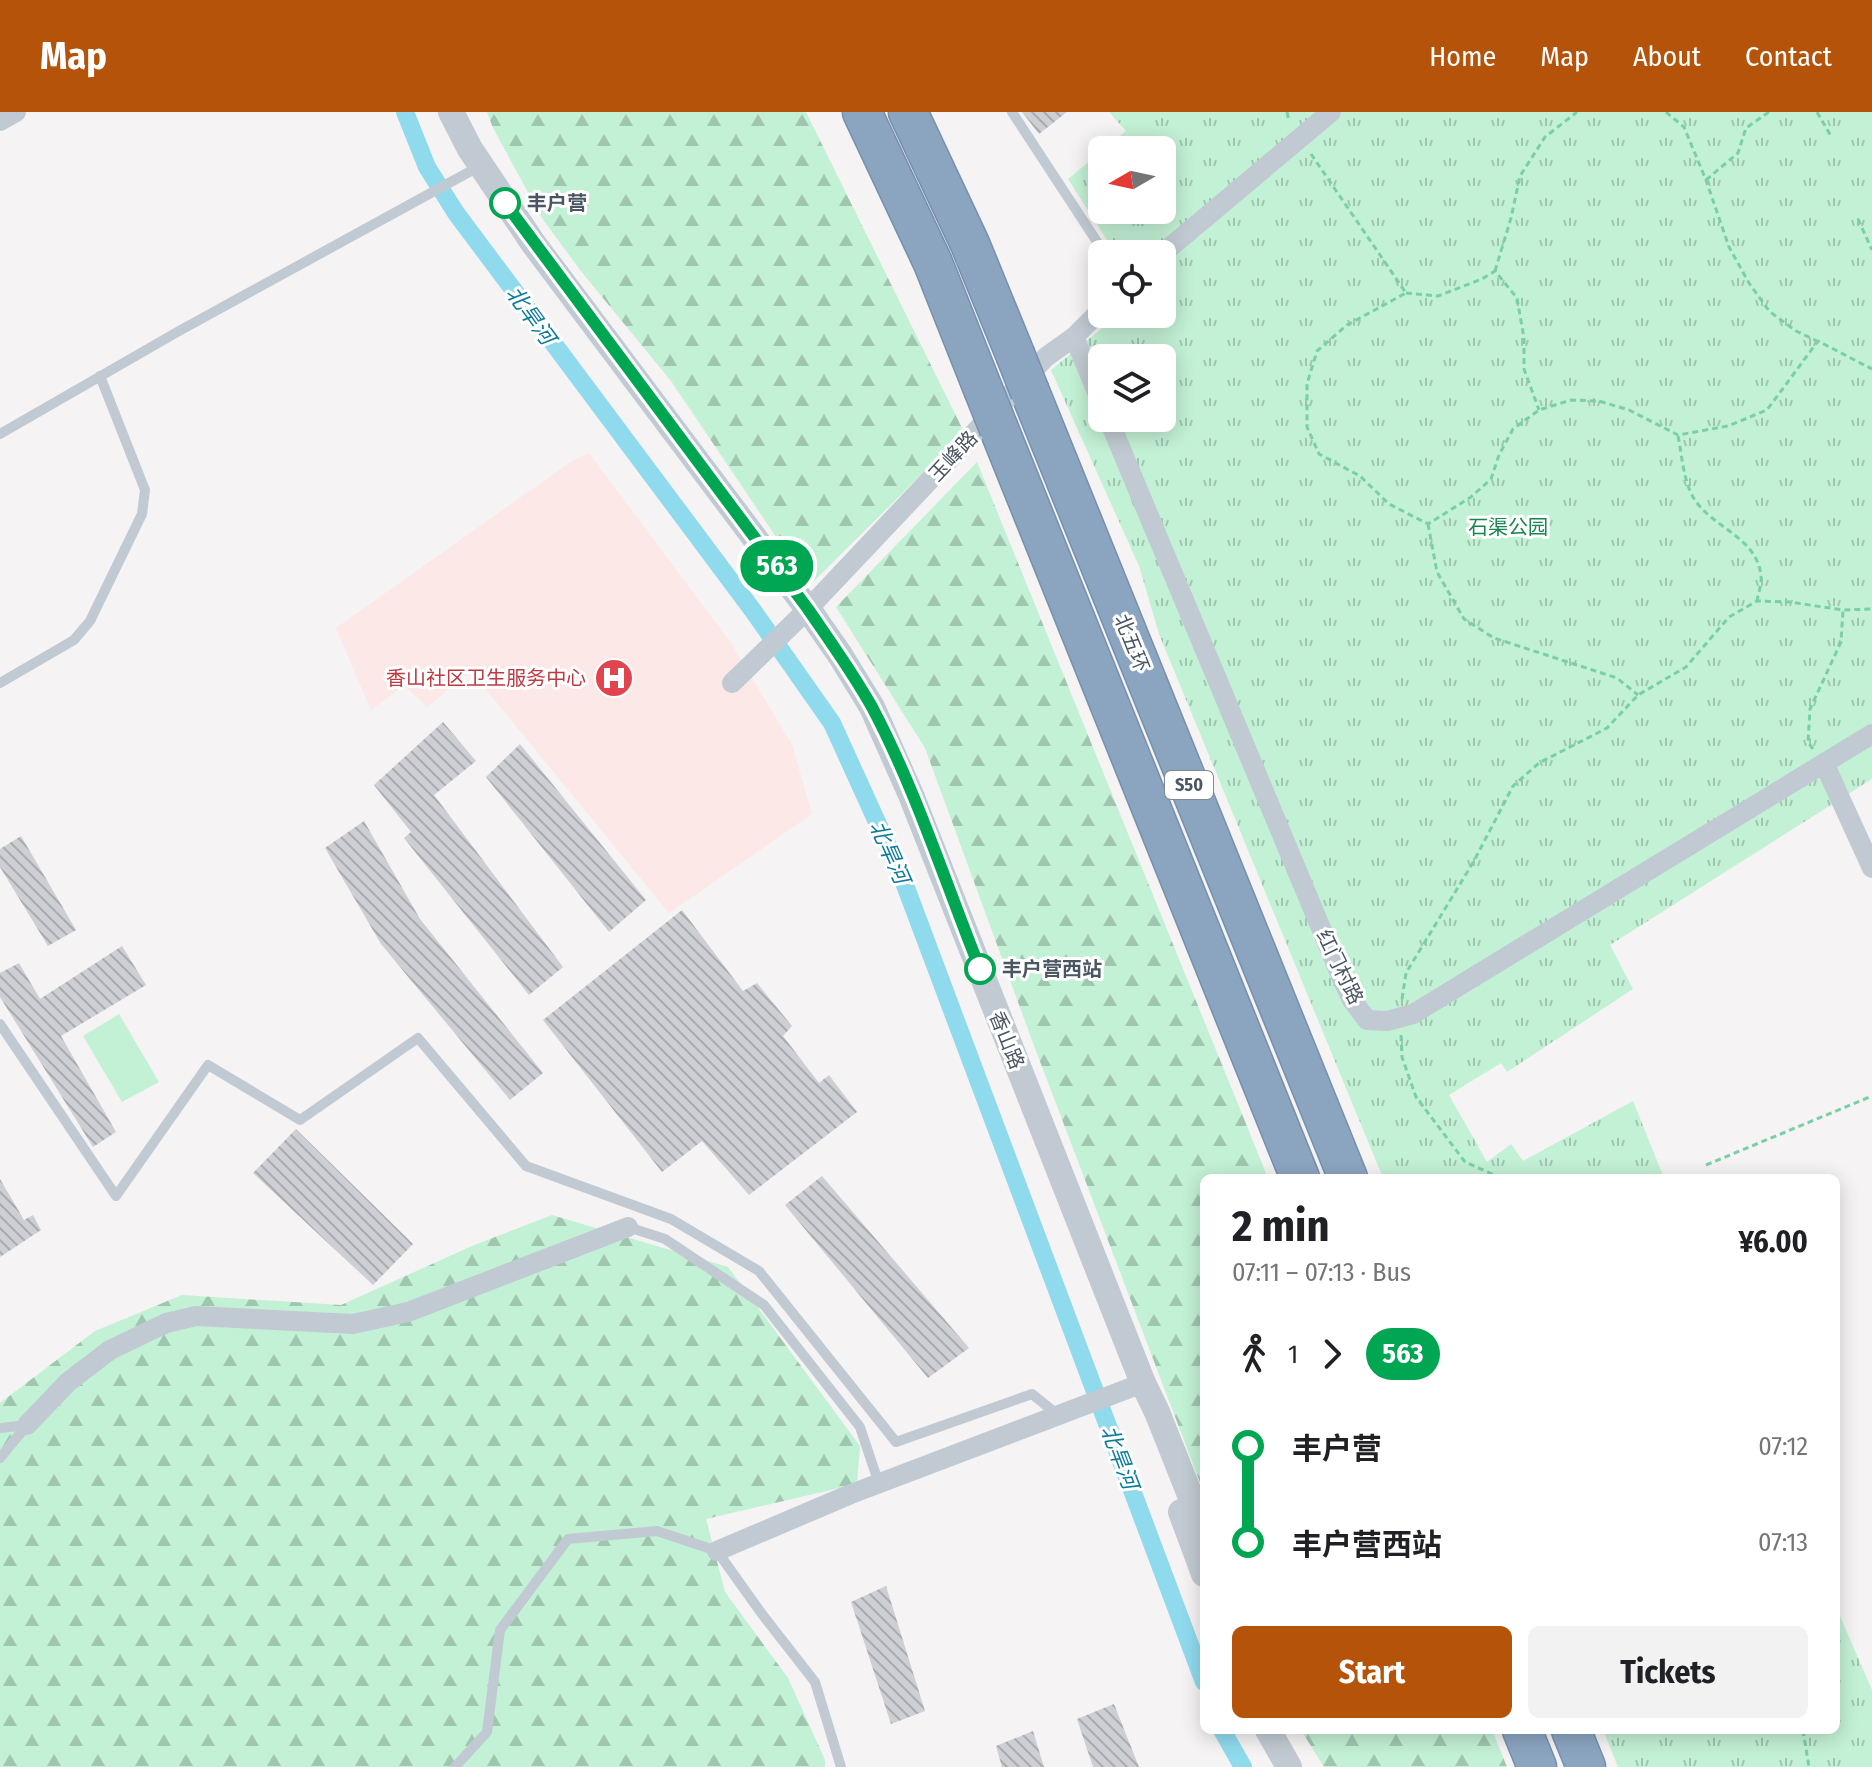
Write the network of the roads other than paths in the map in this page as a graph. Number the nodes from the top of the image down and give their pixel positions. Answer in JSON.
{"nodes":[{"id":1,"x":16,"y":112,"type":"edge"},
{"id":2,"x":451,"y":112,"type":"edge"},
{"id":3,"x":862,"y":112,"type":"edge"},
{"id":4,"x":908,"y":112,"type":"edge"},
{"id":5,"x":1012,"y":112,"type":"edge"},
{"id":6,"x":1331,"y":112,"type":"edge"},
{"id":7,"x":0,"y":121,"type":"edge"},
{"id":8,"x":471,"y":170,"type":"junction"},
{"id":9,"x":1096,"y":240,"type":"edge"},
{"id":10,"x":1176,"y":242,"type":"edge"},
{"id":11,"x":1088,"y":323,"type":"edge"},
{"id":12,"x":1074,"y":337,"type":"junction"},
{"id":13,"x":1088,"y":370,"type":"edge"},
{"id":14,"x":100,"y":376,"type":"junction"},
{"id":15,"x":1114,"y":432,"type":"edge"},
{"id":16,"x":0,"y":434,"type":"edge"},
{"id":17,"x":799,"y":618,"type":"junction"},
{"id":18,"x":0,"y":683,"type":"edge"},
{"id":19,"x":732,"y":683,"type":"dead end"},
{"id":20,"x":1872,"y":734,"type":"edge"},
{"id":21,"x":1824,"y":763,"type":"junction"},
{"id":22,"x":1872,"y":868,"type":"edge"},
{"id":23,"x":0,"y":1024,"type":"edge"},
{"id":24,"x":1298,"y":1174,"type":"edge"},
{"id":25,"x":1346,"y":1174,"type":"edge"},
{"id":26,"x":628,"y":1227,"type":"joint"},
{"id":27,"x":1143,"y":1383,"type":"junction"},
{"id":28,"x":1058,"y":1415,"type":"junction"},
{"id":29,"x":27,"y":1425,"type":"junction"},
{"id":30,"x":0,"y":1428,"type":"edge"},
{"id":31,"x":0,"y":1458,"type":"edge"},
{"id":32,"x":879,"y":1484,"type":"junction"},
{"id":33,"x":1200,"y":1520,"type":"edge"},
{"id":34,"x":717,"y":1551,"type":"junction"},
{"id":35,"x":1200,"y":1563,"type":"edge"},
{"id":36,"x":1270,"y":1734,"type":"edge"},
{"id":37,"x":1288,"y":1734,"type":"edge"},
{"id":38,"x":1524,"y":1734,"type":"edge"},
{"id":39,"x":1573,"y":1734,"type":"edge"},
{"id":40,"x":455,"y":1767,"type":"edge"},
{"id":41,"x":841,"y":1767,"type":"edge"},
{"id":42,"x":1289,"y":1767,"type":"edge"},
{"id":43,"x":1305,"y":1767,"type":"edge"},
{"id":44,"x":1537,"y":1767,"type":"edge"},
{"id":45,"x":1586,"y":1767,"type":"edge"}],
"edges":[{"from":1,"to":7,"type":"street"},
{"from":2,"to":8,"type":"street","name":"香山路"},
{"from":3,"to":24,"type":"highway","number":"S50","bridge":true},
{"from":4,"to":25,"type":"highway","name":"北五环","number":"S50","bridge":true},
{"from":5,"to":9,"type":"lane"},
{"from":6,"to":10,"type":"street"},
{"from":8,"to":14,"type":"lane"},
{"from":8,"to":17,"type":"street","name":"香山路"},
{"from":11,"to":12,"type":"street","name":"玉峰路"},
{"from":12,"to":13,"type":"street"},
{"from":12,"to":17,"type":"street","name":"玉峰路"},
{"from":14,"to":16,"type":"lane"},
{"from":14,"to":18,"type":"lane"},
{"from":15,"to":21,"type":"street","name":"红门村路"},
{"from":17,"to":19,"type":"street","name":"玉峰路"},
{"from":17,"to":27,"type":"street","name":"香山路"},
{"from":20,"to":21,"type":"street"},
{"from":21,"to":22,"type":"street"},
{"from":23,"to":28,"type":"lane"},
{"from":26,"to":29,"type":"street"},
{"from":26,"to":32,"type":"lane"},
{"from":27,"to":28,"type":"street"},
{"from":27,"to":33,"type":"street","name":"香山路"},
{"from":27,"to":35,"type":"street","name":"香山路"},
{"from":28,"to":32,"type":"street"},
{"from":29,"to":30,"type":"lane"},
{"from":29,"to":31,"type":"lane"},
{"from":32,"to":34,"type":"street"},
{"from":34,"to":40,"type":"lane"},
{"from":34,"to":41,"type":"lane"},
{"from":36,"to":42,"type":"street"},
{"from":37,"to":43,"type":"street"},
{"from":38,"to":44,"type":"highway"},
{"from":39,"to":45,"type":"highway"}]}
